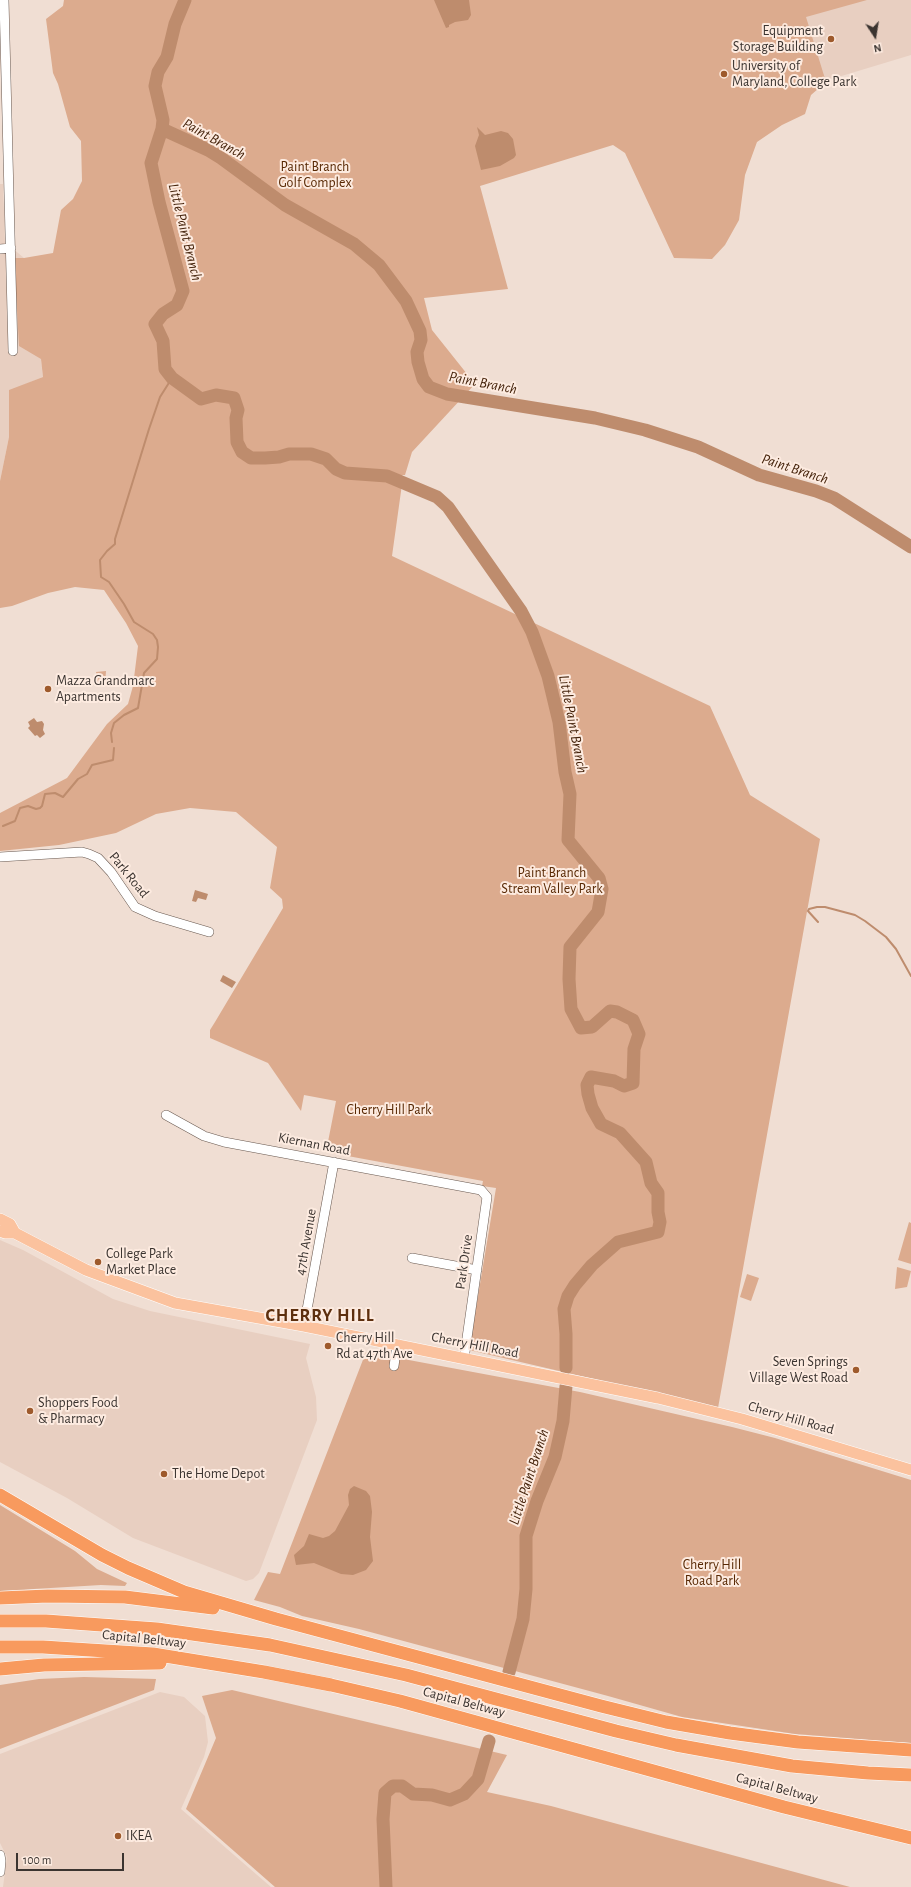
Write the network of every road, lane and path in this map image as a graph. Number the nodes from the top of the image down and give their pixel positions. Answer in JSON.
{"nodes":[{"id":1,"x":4,"y":0,"type":"edge"},
{"id":2,"x":0,"y":248,"type":"edge"},
{"id":3,"x":11,"y":248,"type":"junction"},
{"id":4,"x":13,"y":351,"type":"dead end"},
{"id":5,"x":0,"y":857,"type":"edge"},
{"id":6,"x":209,"y":932,"type":"dead end"},
{"id":7,"x":166,"y":1115,"type":"dead end"},
{"id":8,"x":334,"y":1162,"type":"junction"},
{"id":9,"x":462,"y":1186,"type":"joint"},
{"id":10,"x":0,"y":1219,"type":"edge"},
{"id":11,"x":0,"y":1231,"type":"edge"},
{"id":12,"x":15,"y":1233,"type":"junction"},
{"id":13,"x":412,"y":1258,"type":"dead end"},
{"id":14,"x":477,"y":1270,"type":"junction"},
{"id":15,"x":304,"y":1326,"type":"junction"},
{"id":16,"x":397,"y":1344,"type":"junction"},
{"id":17,"x":464,"y":1359,"type":"junction"},
{"id":18,"x":394,"y":1366,"type":"dead end"},
{"id":19,"x":911,"y":1470,"type":"edge"},
{"id":20,"x":0,"y":1495,"type":"edge"},
{"id":21,"x":0,"y":1598,"type":"edge"},
{"id":22,"x":276,"y":1619,"type":"junction"},
{"id":23,"x":0,"y":1621,"type":"edge"},
{"id":24,"x":0,"y":1647,"type":"edge"},
{"id":25,"x":223,"y":1665,"type":"junction"},
{"id":26,"x":0,"y":1669,"type":"edge"},
{"id":27,"x":911,"y":1750,"type":"edge"},
{"id":28,"x":911,"y":1775,"type":"edge"},
{"id":29,"x":911,"y":1838,"type":"edge"},
{"id":30,"x":0,"y":1855,"type":"edge"},
{"id":31,"x":0,"y":1872,"type":"edge"}],
"edges":[{"from":1,"to":3,"type":"street"},
{"from":2,"to":3,"type":"street"},
{"from":3,"to":4,"type":"street"},
{"from":5,"to":6,"type":"street","name":"Park Road"},
{"from":7,"to":8,"type":"street","name":"Kiernan Road"},
{"from":8,"to":9,"type":"street","name":"Kiernan Road"},
{"from":8,"to":15,"type":"street","name":"47th Avenue"},
{"from":9,"to":14,"type":"street","name":"Park Drive"},
{"from":10,"to":12,"type":"main road","name":"Cherry Hill Road"},
{"from":11,"to":12,"type":"main road","name":"Cherry Hill Road"},
{"from":12,"to":15,"type":"main road","name":"Cherry Hill Road"},
{"from":13,"to":14,"type":"street"},
{"from":14,"to":17,"type":"street","name":"Park Drive"},
{"from":15,"to":16,"type":"main road","name":"Cherry Hill Road"},
{"from":16,"to":17,"type":"main road","name":"Cherry Hill Road"},
{"from":16,"to":18,"type":"street"},
{"from":17,"to":19,"type":"main road","name":"Cherry Hill Road"},
{"from":20,"to":22,"type":"highway"},
{"from":21,"to":22,"type":"highway"},
{"from":22,"to":27,"type":"highway"},
{"from":23,"to":28,"type":"highway","name":"Capital Beltway"},
{"from":24,"to":25,"type":"highway","name":"Capital Beltway"},
{"from":25,"to":26,"type":"highway"},
{"from":25,"to":29,"type":"highway","name":"Capital Beltway"},
{"from":30,"to":31,"type":"street"}]}
